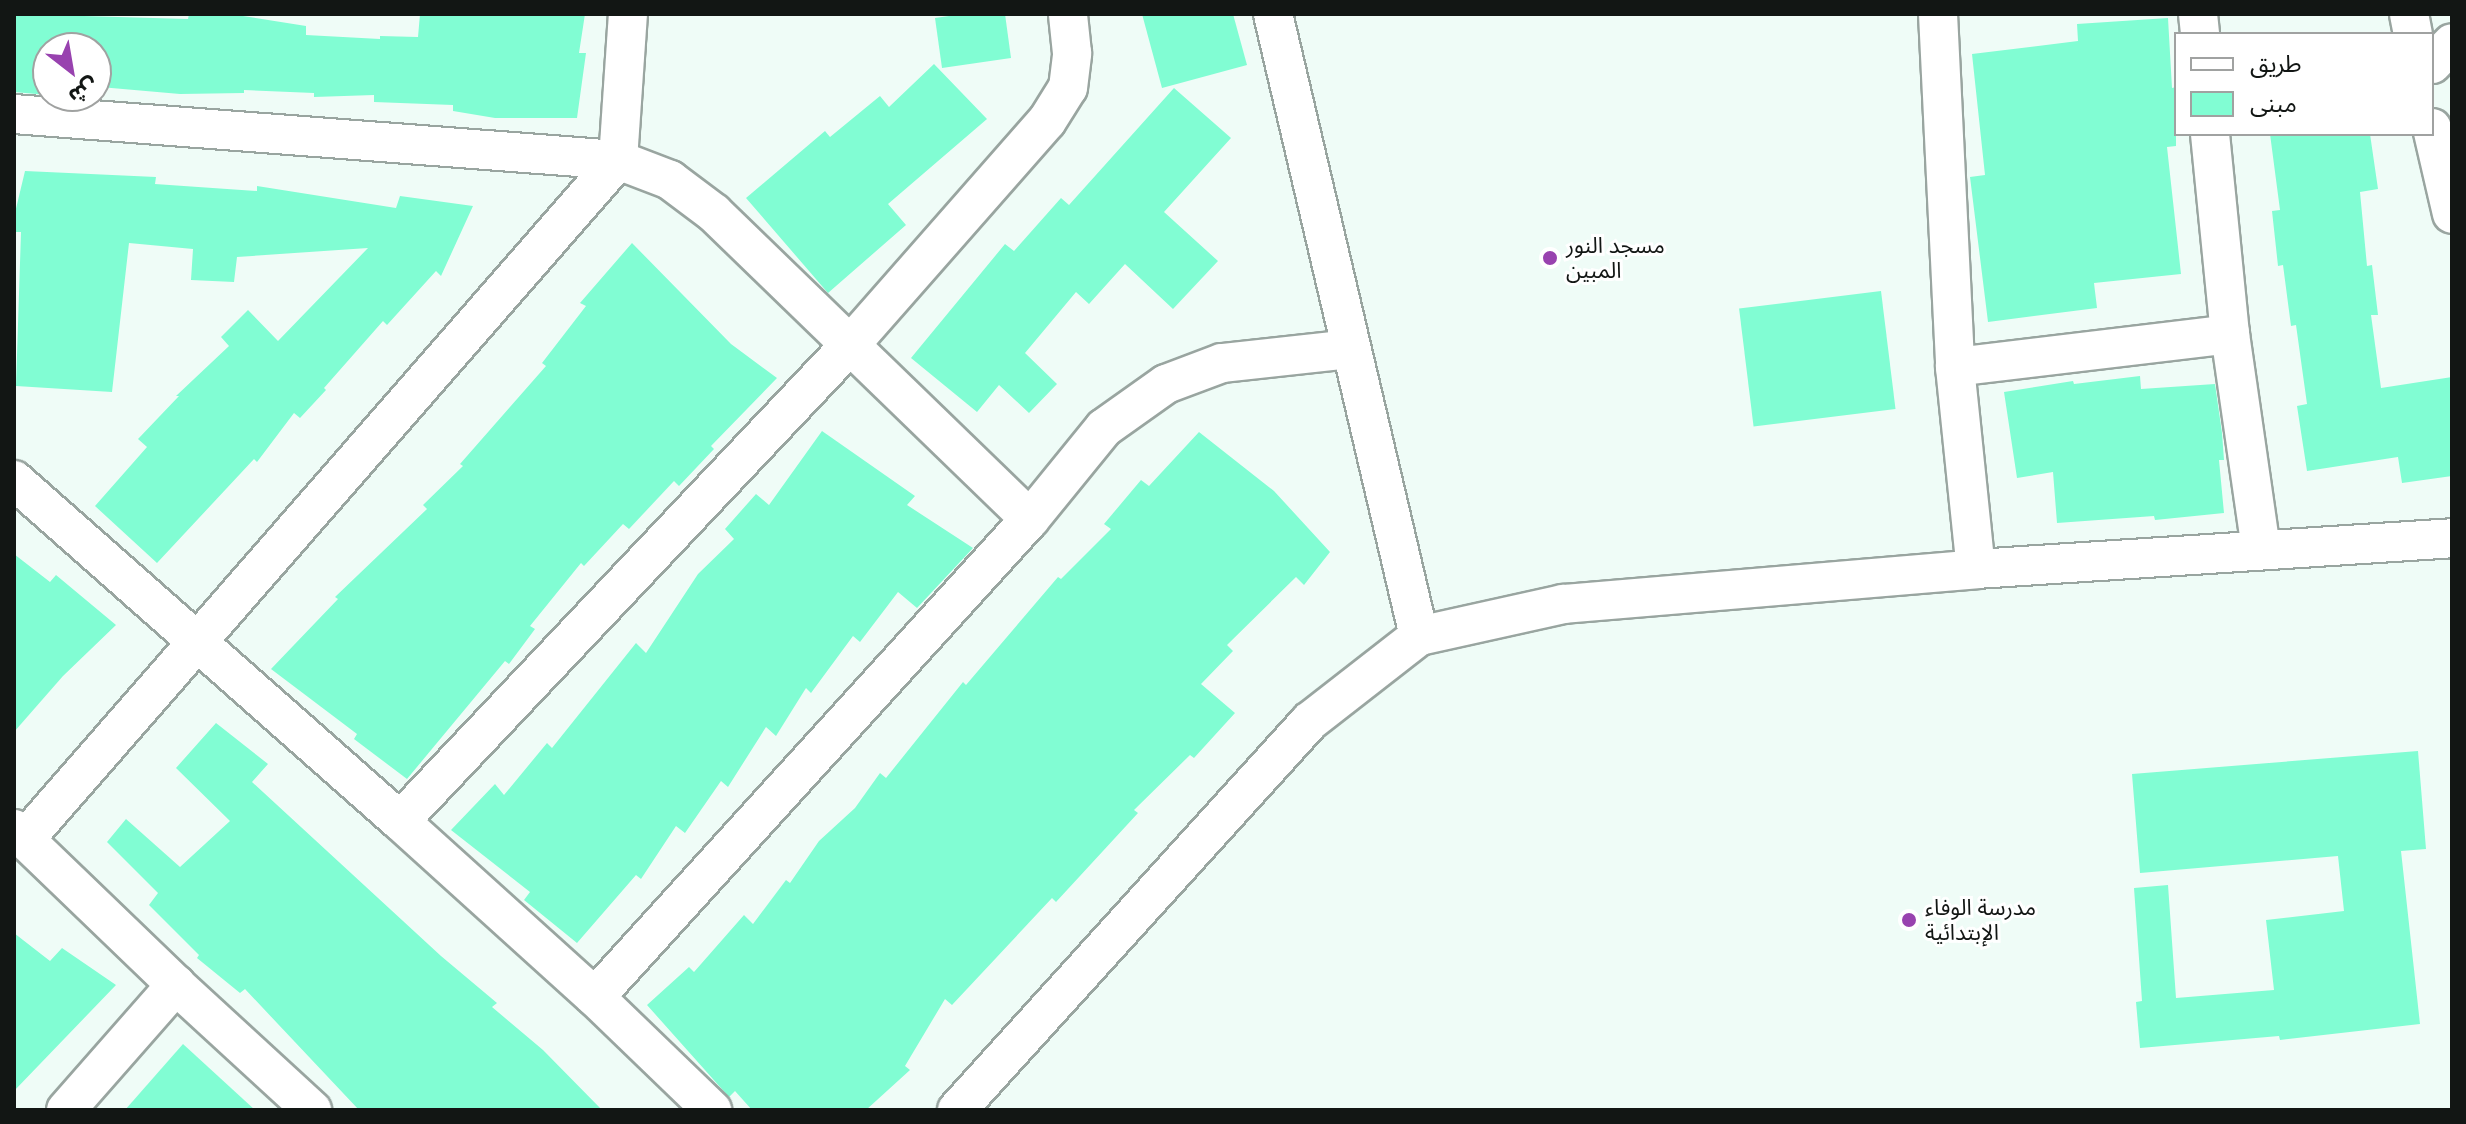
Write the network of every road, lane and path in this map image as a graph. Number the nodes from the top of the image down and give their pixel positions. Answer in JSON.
{"nodes":[{"id":1,"x":628,"y":14,"type":"edge"},
{"id":2,"x":1068,"y":14,"type":"edge"},
{"id":3,"x":1273,"y":14,"type":"edge"},
{"id":4,"x":1938,"y":14,"type":"edge"},
{"id":5,"x":2452,"y":43,"type":"edge"},
{"id":6,"x":2434,"y":62,"type":"edge"},
{"id":7,"x":14,"y":114,"type":"edge"},
{"id":8,"x":2210,"y":136,"type":"edge"},
{"id":9,"x":2434,"y":136,"type":"edge"},
{"id":10,"x":618,"y":160,"type":"junction"},
{"id":11,"x":2452,"y":214,"type":"edge"},
{"id":12,"x":2230,"y":334,"type":"junction"},
{"id":13,"x":850,"y":345,"type":"junction"},
{"id":14,"x":1351,"y":349,"type":"junction"},
{"id":15,"x":1955,"y":367,"type":"junction"},
{"id":16,"x":14,"y":480,"type":"edge"},
{"id":17,"x":1030,"y":519,"type":"junction"},
{"id":18,"x":2452,"y":538,"type":"edge"},
{"id":19,"x":2261,"y":549,"type":"junction"},
{"id":20,"x":1976,"y":569,"type":"junction"},
{"id":21,"x":1419,"y":636,"type":"junction"},
{"id":22,"x":198,"y":642,"type":"junction"},
{"id":23,"x":400,"y":821,"type":"junction"},
{"id":24,"x":19,"y":834,"type":"edge"},
{"id":25,"x":176,"y":985,"type":"junction"},
{"id":26,"x":595,"y":997,"type":"junction"},
{"id":27,"x":66,"y":1110,"type":"edge"},
{"id":28,"x":312,"y":1110,"type":"edge"},
{"id":29,"x":712,"y":1110,"type":"edge"},
{"id":30,"x":957,"y":1110,"type":"edge"}],
"edges":[{"from":1,"to":10,"type":"street"},
{"from":2,"to":13,"type":"street"},
{"from":3,"to":14,"type":"street"},
{"from":4,"to":15,"type":"street"},
{"from":5,"to":6,"type":"street"},
{"from":7,"to":10,"type":"street"},
{"from":8,"to":12,"type":"street"},
{"from":9,"to":11,"type":"street"},
{"from":10,"to":13,"type":"street"},
{"from":10,"to":22,"type":"street"},
{"from":12,"to":15,"type":"street"},
{"from":12,"to":19,"type":"street"},
{"from":13,"to":17,"type":"street"},
{"from":13,"to":23,"type":"street"},
{"from":14,"to":17,"type":"street"},
{"from":14,"to":21,"type":"street"},
{"from":15,"to":20,"type":"street"},
{"from":16,"to":22,"type":"street"},
{"from":17,"to":26,"type":"street"},
{"from":18,"to":19,"type":"street"},
{"from":19,"to":20,"type":"street"},
{"from":20,"to":21,"type":"street"},
{"from":21,"to":30,"type":"street"},
{"from":22,"to":23,"type":"street"},
{"from":22,"to":24,"type":"street"},
{"from":23,"to":26,"type":"street"},
{"from":24,"to":25,"type":"street"},
{"from":25,"to":27,"type":"street"},
{"from":25,"to":28,"type":"street"},
{"from":26,"to":29,"type":"street"}]}
